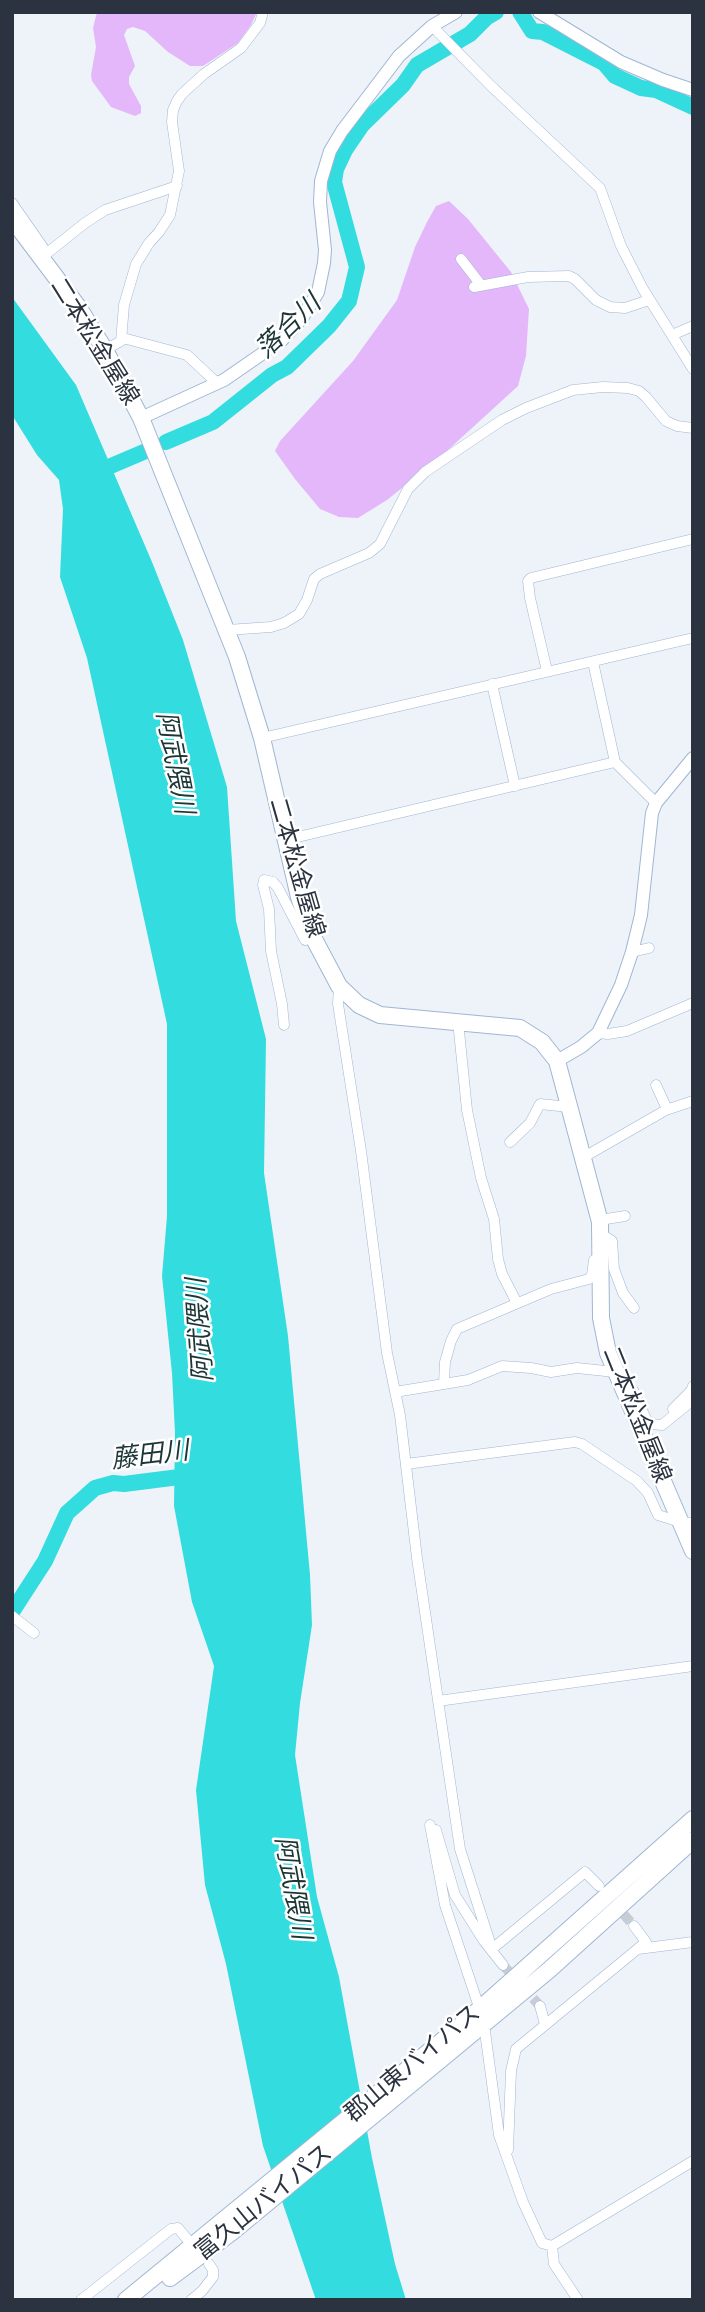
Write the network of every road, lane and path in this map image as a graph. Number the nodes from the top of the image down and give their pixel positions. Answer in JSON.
{"nodes":[{"id":1,"x":263,"y":12,"type":"edge"},
{"id":2,"x":456,"y":12,"type":"edge"},
{"id":3,"x":539,"y":12,"type":"edge"},
{"id":4,"x":432,"y":26,"type":"junction"},
{"id":5,"x":693,"y":90,"type":"edge"},
{"id":6,"x":177,"y":186,"type":"junction"},
{"id":7,"x":12,"y":203,"type":"edge"},
{"id":8,"x":12,"y":219,"type":"edge"},
{"id":9,"x":44,"y":256,"type":"junction"},
{"id":10,"x":461,"y":259,"type":"dead end"},
{"id":11,"x":649,"y":300,"type":"junction"},
{"id":12,"x":693,"y":326,"type":"edge"},
{"id":13,"x":672,"y":335,"type":"junction"},
{"id":14,"x":123,"y":338,"type":"junction"},
{"id":15,"x":105,"y":350,"type":"junction"},
{"id":16,"x":693,"y":369,"type":"edge"},
{"id":17,"x":217,"y":383,"type":"junction"},
{"id":18,"x":141,"y":418,"type":"junction"},
{"id":19,"x":693,"y":428,"type":"edge"},
{"id":20,"x":693,"y":539,"type":"edge"},
{"id":21,"x":227,"y":630,"type":"junction"},
{"id":22,"x":693,"y":638,"type":"edge"},
{"id":23,"x":593,"y":662,"type":"junction"},
{"id":24,"x":548,"y":671,"type":"junction"},
{"id":25,"x":492,"y":684,"type":"junction"},
{"id":26,"x":262,"y":738,"type":"junction"},
{"id":27,"x":693,"y":758,"type":"edge"},
{"id":28,"x":615,"y":762,"type":"junction"},
{"id":29,"x":515,"y":786,"type":"junction"},
{"id":30,"x":656,"y":803,"type":"junction"},
{"id":31,"x":285,"y":840,"type":"junction"},
{"id":32,"x":313,"y":937,"type":"junction"},
{"id":33,"x":649,"y":948,"type":"dead end"},
{"id":34,"x":632,"y":952,"type":"junction"},
{"id":35,"x":339,"y":986,"type":"junction"},
{"id":36,"x":693,"y":1003,"type":"edge"},
{"id":37,"x":458,"y":1021,"type":"junction"},
{"id":38,"x":284,"y":1025,"type":"dead end"},
{"id":39,"x":598,"y":1033,"type":"junction"},
{"id":40,"x":557,"y":1061,"type":"junction"},
{"id":41,"x":656,"y":1085,"type":"dead end"},
{"id":42,"x":693,"y":1101,"type":"edge"},
{"id":43,"x":569,"y":1107,"type":"junction"},
{"id":44,"x":667,"y":1109,"type":"junction"},
{"id":45,"x":510,"y":1142,"type":"dead end"},
{"id":46,"x":584,"y":1157,"type":"junction"},
{"id":47,"x":625,"y":1216,"type":"dead end"},
{"id":48,"x":601,"y":1234,"type":"junction"},
{"id":49,"x":517,"y":1303,"type":"junction"},
{"id":50,"x":634,"y":1308,"type":"dead end"},
{"id":51,"x":618,"y":1378,"type":"junction"},
{"id":52,"x":444,"y":1383,"type":"junction"},
{"id":53,"x":693,"y":1386,"type":"edge"},
{"id":54,"x":395,"y":1392,"type":"junction"},
{"id":55,"x":693,"y":1400,"type":"edge"},
{"id":56,"x":670,"y":1419,"type":"junction"},
{"id":57,"x":406,"y":1464,"type":"junction"},
{"id":58,"x":687,"y":1523,"type":"edge"},
{"id":59,"x":693,"y":1551,"type":"edge"},
{"id":60,"x":12,"y":1616,"type":"edge"},
{"id":61,"x":32,"y":1631,"type":"dead end"},
{"id":62,"x":693,"y":1666,"type":"edge"},
{"id":63,"x":438,"y":1701,"type":"junction"},
{"id":64,"x":693,"y":1819,"type":"edge"},
{"id":65,"x":693,"y":1840,"type":"edge"},
{"id":66,"x":599,"y":1886,"type":"tunnel mouth"},
{"id":67,"x":634,"y":1926,"type":"tunnel mouth"},
{"id":68,"x":693,"y":1942,"type":"edge"},
{"id":69,"x":492,"y":1949,"type":"junction"},
{"id":70,"x":635,"y":1950,"type":"junction"},
{"id":71,"x":503,"y":1965,"type":"tunnel mouth"},
{"id":72,"x":540,"y":2006,"type":"tunnel mouth"},
{"id":73,"x":482,"y":2017,"type":"junction"},
{"id":74,"x":545,"y":2024,"type":"junction"},
{"id":75,"x":508,"y":2159,"type":"junction"},
{"id":76,"x":693,"y":2161,"type":"edge"},
{"id":77,"x":241,"y":2215,"type":"junction"},
{"id":78,"x":187,"y":2239,"type":"dead end"},
{"id":79,"x":552,"y":2246,"type":"junction"},
{"id":80,"x":209,"y":2264,"type":"dead end"},
{"id":81,"x":80,"y":2300,"type":"edge"},
{"id":82,"x":126,"y":2300,"type":"edge"},
{"id":83,"x":139,"y":2300,"type":"edge"},
{"id":84,"x":191,"y":2300,"type":"edge"},
{"id":85,"x":578,"y":2300,"type":"edge"}],
"edges":[{"from":1,"to":6,"type":"street"},
{"from":2,"to":4,"type":"street"},
{"from":3,"to":5,"type":"street"},
{"from":4,"to":11,"type":"street"},
{"from":4,"to":17,"type":"street"},
{"from":6,"to":9,"type":"street"},
{"from":6,"to":14,"type":"street"},
{"from":7,"to":9,"type":"street"},
{"from":8,"to":9,"type":"main road","name":"二本松金屋線"},
{"from":9,"to":15,"type":"main road","name":"二本松金屋線"},
{"from":10,"to":11,"type":"street"},
{"from":11,"to":13,"type":"street"},
{"from":12,"to":13,"type":"street"},
{"from":13,"to":16,"type":"street"},
{"from":14,"to":15,"type":"street"},
{"from":14,"to":17,"type":"street"},
{"from":15,"to":18,"type":"main road","name":"二本松金屋線"},
{"from":17,"to":18,"type":"street"},
{"from":18,"to":21,"type":"main road","name":"二本松金屋線"},
{"from":19,"to":21,"type":"street"},
{"from":20,"to":24,"type":"street"},
{"from":21,"to":26,"type":"main road","name":"二本松金屋線"},
{"from":22,"to":23,"type":"street"},
{"from":23,"to":24,"type":"street"},
{"from":23,"to":28,"type":"street"},
{"from":24,"to":25,"type":"street"},
{"from":25,"to":26,"type":"street"},
{"from":25,"to":29,"type":"street"},
{"from":26,"to":31,"type":"main road","name":"二本松金屋線"},
{"from":27,"to":30,"type":"street"},
{"from":28,"to":29,"type":"street"},
{"from":28,"to":30,"type":"street"},
{"from":29,"to":31,"type":"street"},
{"from":30,"to":34,"type":"street"},
{"from":31,"to":32,"type":"main road","name":"二本松金屋線"},
{"from":32,"to":35,"type":"main road","name":"二本松金屋線"},
{"from":32,"to":38,"type":"street"},
{"from":33,"to":34,"type":"street"},
{"from":34,"to":39,"type":"street"},
{"from":35,"to":37,"type":"main road","name":"二本松金屋線"},
{"from":35,"to":54,"type":"street"},
{"from":36,"to":39,"type":"street"},
{"from":37,"to":40,"type":"main road","name":"二本松金屋線"},
{"from":37,"to":49,"type":"street"},
{"from":39,"to":40,"type":"street"},
{"from":40,"to":43,"type":"main road","name":"二本松金屋線"},
{"from":41,"to":44,"type":"street"},
{"from":42,"to":44,"type":"street"},
{"from":43,"to":45,"type":"street"},
{"from":43,"to":46,"type":"main road","name":"二本松金屋線"},
{"from":44,"to":46,"type":"street"},
{"from":46,"to":48,"type":"main road","name":"二本松金屋線"},
{"from":47,"to":48,"type":"street"},
{"from":48,"to":49,"type":"street"},
{"from":48,"to":50,"type":"street"},
{"from":48,"to":51,"type":"main road","name":"二本松金屋線"},
{"from":49,"to":52,"type":"street"},
{"from":51,"to":52,"type":"street"},
{"from":51,"to":56,"type":"street"},
{"from":51,"to":58,"type":"main road","name":"二本松金屋線"},
{"from":52,"to":54,"type":"street"},
{"from":53,"to":56,"type":"street"},
{"from":54,"to":57,"type":"street"},
{"from":55,"to":56,"type":"street"},
{"from":57,"to":58,"type":"street"},
{"from":57,"to":63,"type":"street"},
{"from":58,"to":59,"type":"main road","name":"二本松金屋線"},
{"from":60,"to":61,"type":"street"},
{"from":62,"to":63,"type":"street"},
{"from":63,"to":69,"type":"street"},
{"from":64,"to":73,"type":"main road","name":"郡山東バイパス"},
{"from":65,"to":73,"type":"main road","name":"郡山東バイパス"},
{"from":66,"to":69,"type":"street"},
{"from":67,"to":70,"type":"street"},
{"from":68,"to":70,"type":"street"},
{"from":69,"to":71,"type":"street"},
{"from":69,"to":73,"type":"street"},
{"from":70,"to":74,"type":"street"},
{"from":72,"to":74,"type":"street"},
{"from":73,"to":75,"type":"street"},
{"from":73,"to":77,"type":"main road","name":"富久山バイパス"},
{"from":73,"to":77,"type":"main road","name":"郡山東バイパス"},
{"from":74,"to":75,"type":"street"},
{"from":75,"to":79,"type":"street"},
{"from":76,"to":79,"type":"street"},
{"from":77,"to":82,"type":"main road","name":"郡山東バイパス"},
{"from":77,"to":83,"type":"main road","name":"富久山バイパス"},
{"from":78,"to":81,"type":"street"},
{"from":79,"to":85,"type":"street"},
{"from":80,"to":84,"type":"street"}]}
